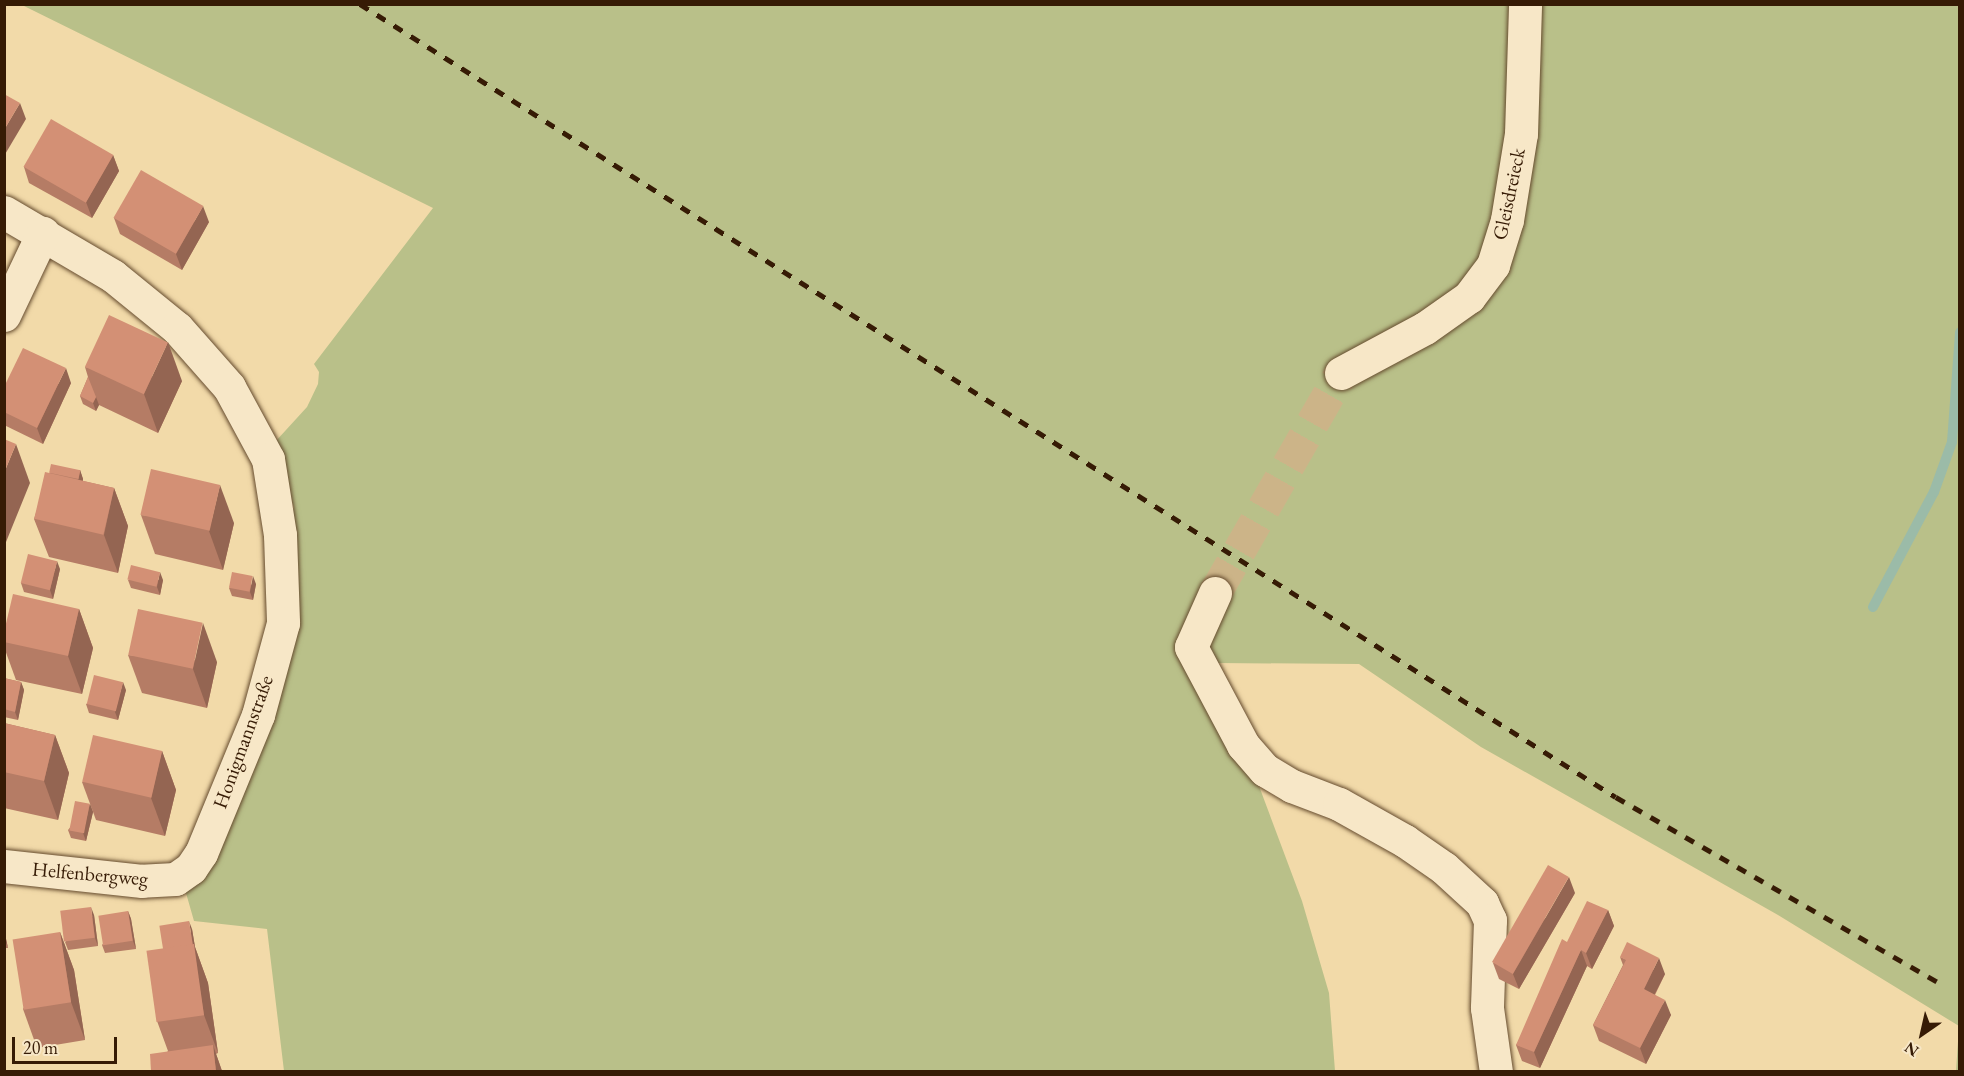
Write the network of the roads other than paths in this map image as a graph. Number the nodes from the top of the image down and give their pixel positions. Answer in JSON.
{"nodes":[{"id":1,"x":1525,"y":4,"type":"edge"},
{"id":2,"x":4,"y":212,"type":"edge"},
{"id":3,"x":43,"y":233,"type":"junction"},
{"id":4,"x":4,"y":315,"type":"edge"},
{"id":5,"x":1341,"y":373,"type":"tunnel mouth"},
{"id":6,"x":1215,"y":593,"type":"tunnel mouth"},
{"id":7,"x":4,"y":866,"type":"edge"},
{"id":8,"x":175,"y":879,"type":"joint"},
{"id":9,"x":1496,"y":1071,"type":"edge"}],
"edges":[{"from":1,"to":5,"type":"street","name":"Gleisdreieck"},
{"from":2,"to":3,"type":"street","name":"Honigmannstraße"},
{"from":3,"to":4,"type":"street"},
{"from":3,"to":8,"type":"street","name":"Honigmannstraße"},
{"from":6,"to":9,"type":"street"},
{"from":7,"to":8,"type":"street","name":"Helfenbergweg"}]}
